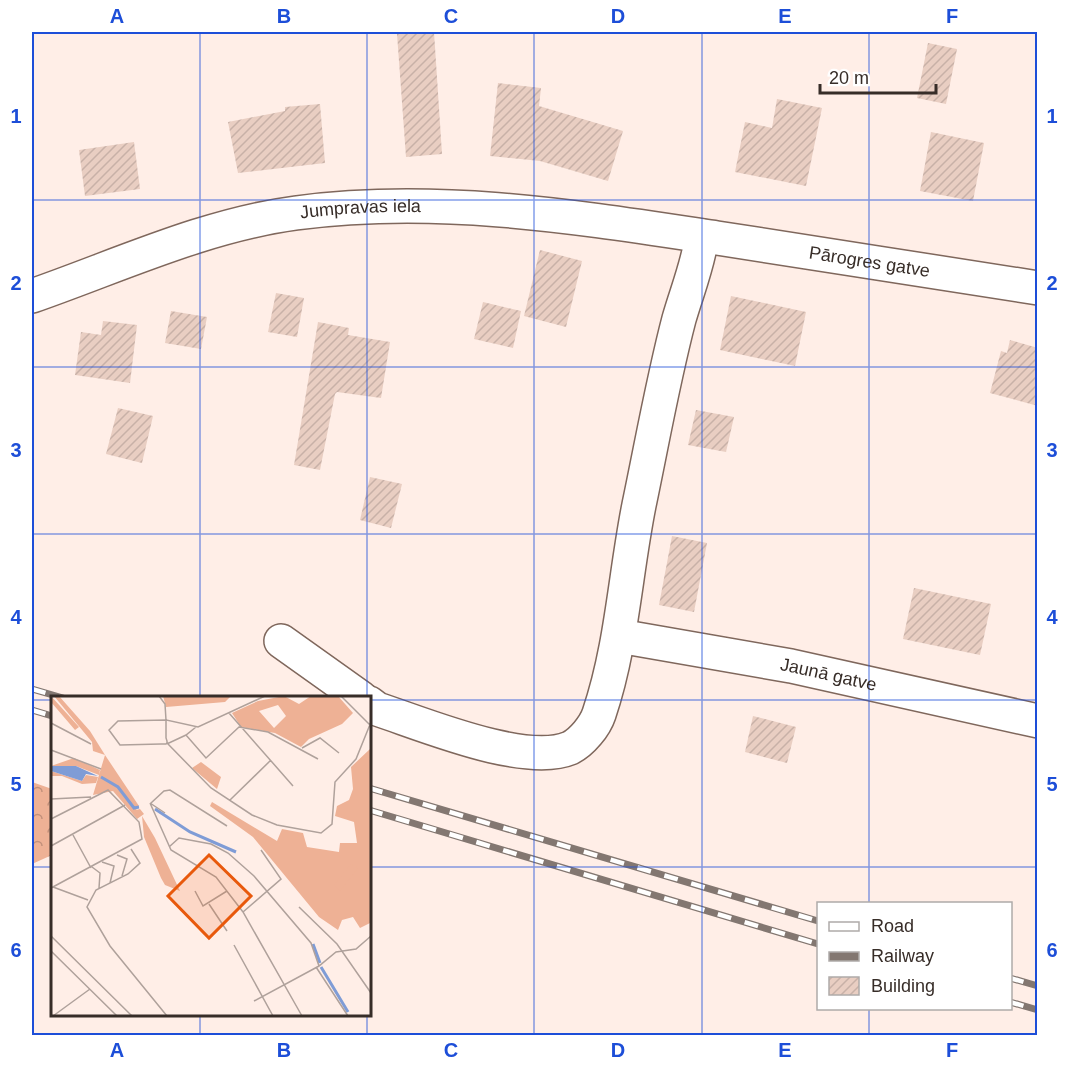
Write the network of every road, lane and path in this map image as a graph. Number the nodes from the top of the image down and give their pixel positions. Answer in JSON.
{"nodes":[{"id":1,"x":702,"y":236,"type":"junction"},
{"id":2,"x":1038,"y":288,"type":"edge"},
{"id":3,"x":32,"y":296,"type":"edge"},
{"id":4,"x":619,"y":636,"type":"junction"},
{"id":5,"x":281,"y":641,"type":"dead end"},
{"id":6,"x":358,"y":696,"type":"edge"},
{"id":7,"x":370,"y":703,"type":"edge"},
{"id":8,"x":1038,"y":721,"type":"edge"}],
"edges":[{"from":1,"to":2,"type":"street","name":"Pārogres gatve"},
{"from":1,"to":3,"type":"street","name":"Jumpravas iela"},
{"from":1,"to":4,"type":"street"},
{"from":4,"to":7,"type":"street"},
{"from":4,"to":8,"type":"street","name":"Jaunā gatve"},
{"from":5,"to":6,"type":"street"}]}
